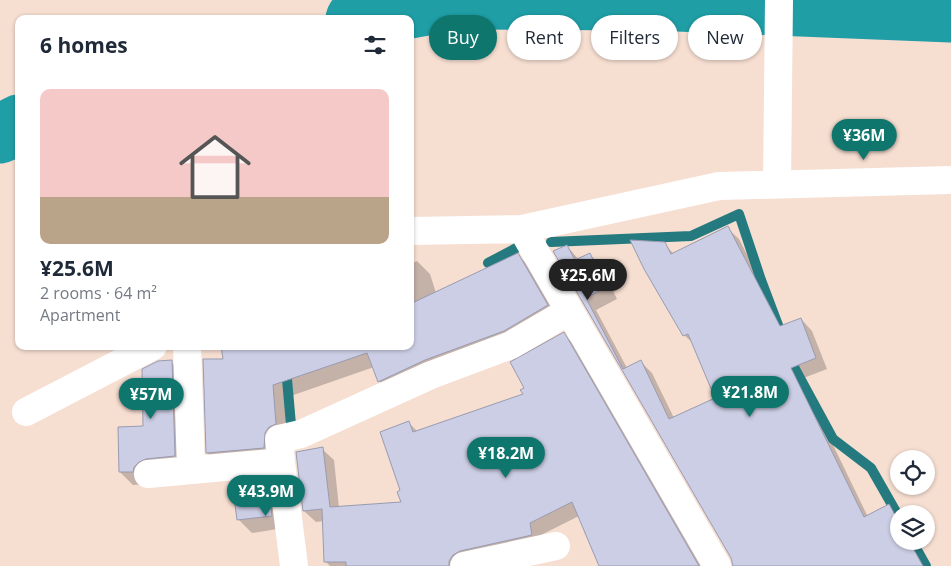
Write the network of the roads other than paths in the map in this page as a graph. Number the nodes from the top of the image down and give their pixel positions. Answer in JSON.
{"nodes":[{"id":1,"x":779,"y":0,"type":"edge"},
{"id":2,"x":777,"y":179,"type":"junction"},
{"id":3,"x":951,"y":180,"type":"edge"},
{"id":4,"x":522,"y":229,"type":"junction"},
{"id":5,"x":414,"y":231,"type":"edge"},
{"id":6,"x":569,"y":311,"type":"junction"},
{"id":7,"x":145,"y":350,"type":"edge"},
{"id":8,"x":187,"y":350,"type":"edge"},
{"id":9,"x":26,"y":412,"type":"dead end"},
{"id":10,"x":290,"y":445,"type":"junction"},
{"id":11,"x":191,"y":470,"type":"junction"},
{"id":12,"x":148,"y":474,"type":"dead end"},
{"id":13,"x":556,"y":546,"type":"dead end"},
{"id":14,"x":294,"y":566,"type":"edge"},
{"id":15,"x":464,"y":566,"type":"edge"},
{"id":16,"x":717,"y":566,"type":"edge"}],
"edges":[{"from":1,"to":2,"type":"street"},
{"from":2,"to":3,"type":"street"},
{"from":2,"to":4,"type":"street"},
{"from":4,"to":5,"type":"street"},
{"from":4,"to":6,"type":"street"},
{"from":6,"to":10,"type":"street"},
{"from":6,"to":16,"type":"street"},
{"from":7,"to":9,"type":"street"},
{"from":8,"to":11,"type":"street"},
{"from":10,"to":11,"type":"street"},
{"from":10,"to":14,"type":"street"},
{"from":11,"to":12,"type":"street"},
{"from":13,"to":15,"type":"street"}]}
